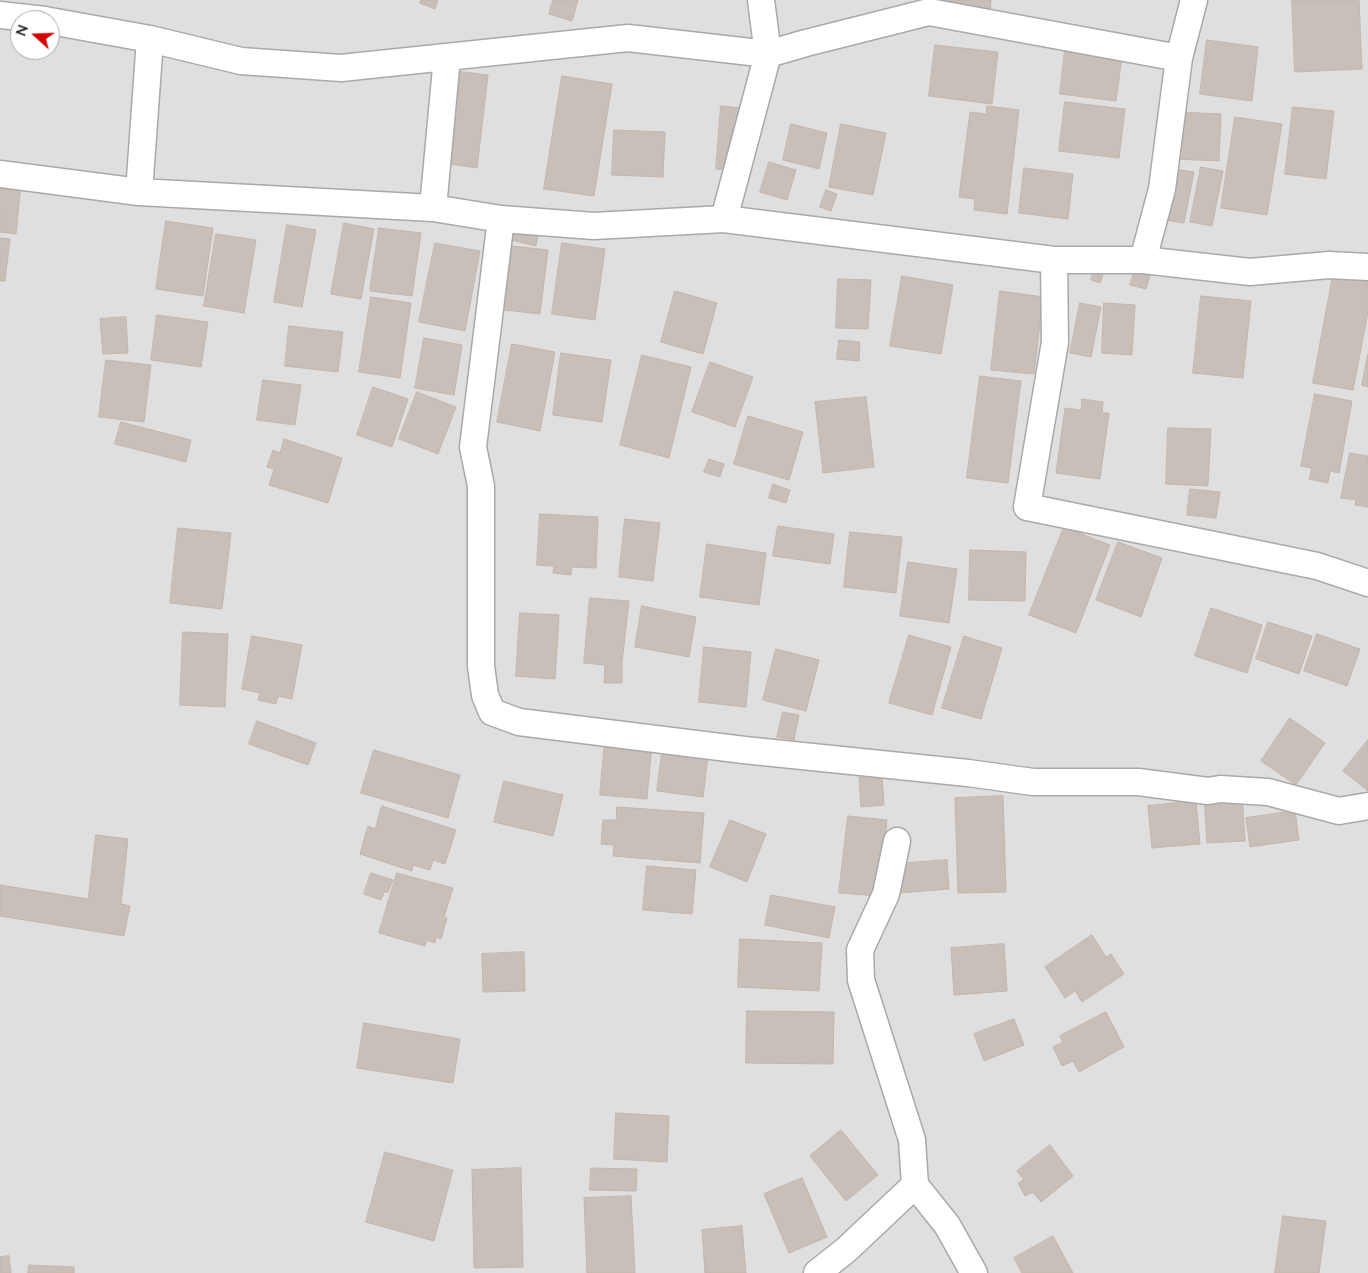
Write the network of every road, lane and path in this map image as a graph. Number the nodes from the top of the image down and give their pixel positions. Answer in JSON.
{"nodes":[{"id":1,"x":761,"y":0,"type":"edge"},
{"id":2,"x":1194,"y":0,"type":"edge"},
{"id":3,"x":60,"y":23,"type":"edge"},
{"id":4,"x":150,"y":39,"type":"junction"},
{"id":5,"x":768,"y":54,"type":"junction"},
{"id":6,"x":448,"y":57,"type":"junction"},
{"id":7,"x":1178,"y":58,"type":"junction"},
{"id":8,"x":0,"y":174,"type":"edge"},
{"id":9,"x":140,"y":192,"type":"junction"},
{"id":10,"x":433,"y":208,"type":"junction"},
{"id":11,"x":501,"y":219,"type":"junction"},
{"id":12,"x":724,"y":219,"type":"junction"},
{"id":13,"x":1054,"y":260,"type":"junction"},
{"id":14,"x":1143,"y":260,"type":"junction"},
{"id":15,"x":1368,"y":267,"type":"edge"},
{"id":16,"x":1368,"y":583,"type":"edge"},
{"id":17,"x":1368,"y":806,"type":"edge"},
{"id":18,"x":897,"y":841,"type":"dead end"},
{"id":19,"x":915,"y":1185,"type":"junction"},
{"id":20,"x":818,"y":1273,"type":"edge"},
{"id":21,"x":974,"y":1273,"type":"edge"}],
"edges":[{"from":1,"to":5,"type":"street"},
{"from":2,"to":7,"type":"street"},
{"from":3,"to":4,"type":"street"},
{"from":4,"to":6,"type":"street"},
{"from":4,"to":9,"type":"street"},
{"from":5,"to":6,"type":"street"},
{"from":5,"to":7,"type":"street"},
{"from":5,"to":12,"type":"street"},
{"from":6,"to":10,"type":"street"},
{"from":7,"to":14,"type":"street"},
{"from":8,"to":9,"type":"street"},
{"from":9,"to":10,"type":"street"},
{"from":10,"to":11,"type":"street"},
{"from":11,"to":12,"type":"street"},
{"from":11,"to":17,"type":"street"},
{"from":12,"to":13,"type":"street"},
{"from":13,"to":14,"type":"street"},
{"from":13,"to":16,"type":"street"},
{"from":14,"to":15,"type":"street"},
{"from":18,"to":19,"type":"street"},
{"from":19,"to":20,"type":"street"},
{"from":19,"to":21,"type":"street"}]}
